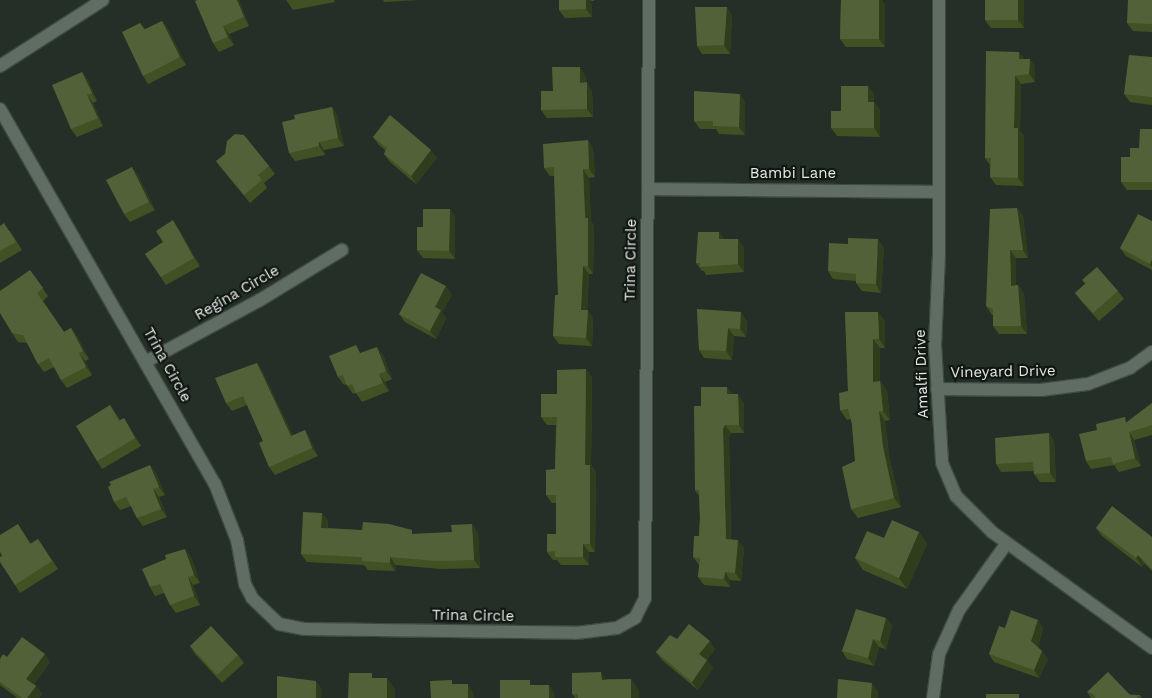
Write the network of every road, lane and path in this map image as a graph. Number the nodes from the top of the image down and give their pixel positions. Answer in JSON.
{"nodes":[{"id":1,"x":103,"y":0,"type":"edge"},
{"id":2,"x":649,"y":0,"type":"edge"},
{"id":3,"x":939,"y":0,"type":"edge"},
{"id":4,"x":0,"y":66,"type":"edge"},
{"id":5,"x":0,"y":109,"type":"edge"},
{"id":6,"x":648,"y":189,"type":"junction"},
{"id":7,"x":939,"y":192,"type":"junction"},
{"id":8,"x":342,"y":250,"type":"dead end"},
{"id":9,"x":1152,"y":352,"type":"edge"},
{"id":10,"x":147,"y":361,"type":"junction"},
{"id":11,"x":937,"y":389,"type":"junction"},
{"id":12,"x":1007,"y":544,"type":"junction"},
{"id":13,"x":1152,"y":648,"type":"edge"},
{"id":14,"x":933,"y":698,"type":"edge"}],
"edges":[{"from":1,"to":4,"type":"street"},
{"from":2,"to":6,"type":"street","name":"Trina Circle"},
{"from":3,"to":7,"type":"street","name":"Amalfi Drive"},
{"from":5,"to":10,"type":"street","name":"Trina Circle"},
{"from":6,"to":7,"type":"street","name":"Bambi Lane"},
{"from":6,"to":10,"type":"street","name":"Trina Circle"},
{"from":7,"to":11,"type":"street","name":"Amalfi Drive"},
{"from":8,"to":10,"type":"street","name":"Regina Circle"},
{"from":9,"to":11,"type":"street","name":"Vineyard Drive"},
{"from":11,"to":12,"type":"street","name":"Amalfi Drive"},
{"from":12,"to":13,"type":"street","name":"Amalfi Drive"},
{"from":12,"to":14,"type":"street"}]}
